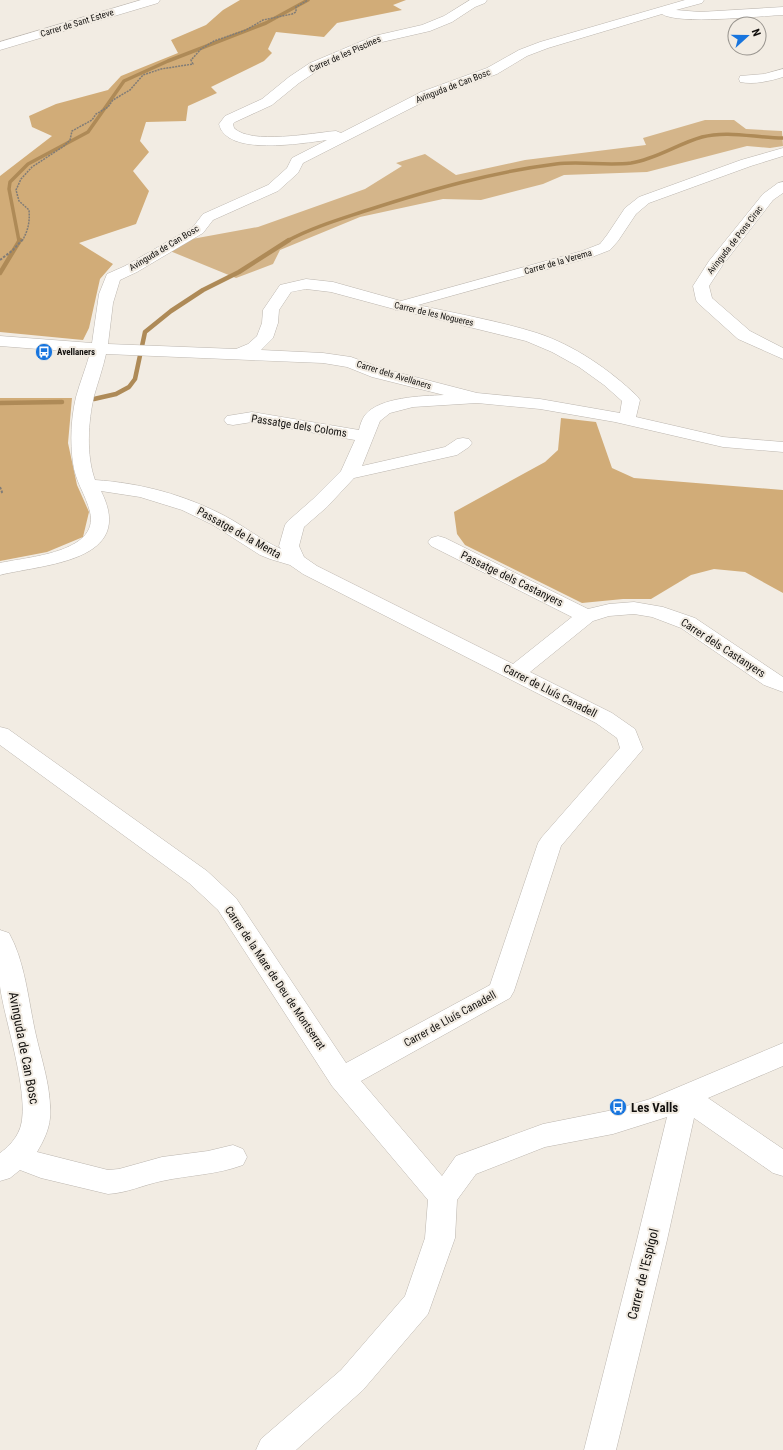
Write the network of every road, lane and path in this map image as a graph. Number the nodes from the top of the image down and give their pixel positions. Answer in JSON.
{"nodes":[{"id":1,"x":154,"y":0,"type":"edge"},
{"id":2,"x":308,"y":0,"type":"edge"},
{"id":3,"x":481,"y":0,"type":"edge"},
{"id":4,"x":698,"y":0,"type":"edge"},
{"id":5,"x":783,"y":11,"type":"edge"},
{"id":6,"x":658,"y":12,"type":"junction"},
{"id":7,"x":0,"y":46,"type":"edge"},
{"id":8,"x":783,"y":72,"type":"edge"},
{"id":9,"x":745,"y":80,"type":"dead end"},
{"id":10,"x":348,"y":134,"type":"junction"},
{"id":11,"x":783,"y":152,"type":"edge"},
{"id":12,"x":783,"y":186,"type":"edge"},
{"id":13,"x":0,"y":260,"type":"edge"},
{"id":14,"x":401,"y":307,"type":"junction"},
{"id":15,"x":0,"y":341,"type":"edge"},
{"id":16,"x":99,"y":348,"type":"junction"},
{"id":17,"x":238,"y":354,"type":"junction"},
{"id":18,"x":783,"y":354,"type":"edge"},
{"id":19,"x":477,"y":398,"type":"junction"},
{"id":20,"x":233,"y":420,"type":"dead end"},
{"id":21,"x":626,"y":420,"type":"junction"},
{"id":22,"x":365,"y":436,"type":"junction"},
{"id":23,"x":463,"y":444,"type":"dead end"},
{"id":24,"x":783,"y":447,"type":"edge"},
{"id":25,"x":348,"y":474,"type":"junction"},
{"id":26,"x":89,"y":485,"type":"junction"},
{"id":27,"x":0,"y":487,"type":"edge"},
{"id":28,"x":0,"y":493,"type":"edge"},
{"id":29,"x":438,"y":542,"type":"dead end"},
{"id":30,"x":296,"y":560,"type":"junction"},
{"id":31,"x":0,"y":569,"type":"edge"},
{"id":32,"x":586,"y":616,"type":"junction"},
{"id":33,"x":515,"y":673,"type":"junction"},
{"id":34,"x":783,"y":685,"type":"edge"},
{"id":35,"x":0,"y":734,"type":"edge"},
{"id":36,"x":0,"y":940,"type":"edge"},
{"id":37,"x":783,"y":1054,"type":"edge"},
{"id":38,"x":342,"y":1078,"type":"junction"},
{"id":39,"x":685,"y":1097,"type":"junction"},
{"id":40,"x":233,"y":1157,"type":"dead end"},
{"id":41,"x":9,"y":1162,"type":"edge"},
{"id":42,"x":783,"y":1164,"type":"edge"},
{"id":43,"x":442,"y":1198,"type":"junction"},
{"id":44,"x":272,"y":1450,"type":"edge"},
{"id":45,"x":600,"y":1450,"type":"edge"}],
"edges":[{"from":1,"to":7,"type":"street","name":"Carrer de Sant Esteve"},
{"from":2,"to":13,"type":"path"},
{"from":3,"to":10,"type":"street","name":"Carrer de les Piscines"},
{"from":4,"to":6,"type":"street","name":"Avinguda de Can Bosc"},
{"from":5,"to":6,"type":"street"},
{"from":6,"to":10,"type":"street","name":"Avinguda de Can Bosc"},
{"from":8,"to":9,"type":"street"},
{"from":10,"to":16,"type":"street","name":"Avinguda de Can Bosc"},
{"from":11,"to":14,"type":"street","name":"Carrer de la Verema"},
{"from":12,"to":18,"type":"street","name":"Avinguda de Pons Cirac"},
{"from":14,"to":17,"type":"street","name":"Carrer de les Nogueres"},
{"from":14,"to":21,"type":"street","name":"Carrer de les Nogueres"},
{"from":15,"to":16,"type":"street","name":"Carrer dels Avellaners"},
{"from":16,"to":17,"type":"street","name":"Carrer dels Avellaners"},
{"from":16,"to":26,"type":"street","name":"Avinguda de Can Bosc"},
{"from":17,"to":19,"type":"street","name":"Carrer dels Avellaners"},
{"from":19,"to":21,"type":"street","name":"Carrer dels Avellaners"},
{"from":19,"to":22,"type":"street"},
{"from":20,"to":22,"type":"street","name":"Passatge dels Coloms"},
{"from":21,"to":24,"type":"street","name":"Carrer dels Avellaners"},
{"from":22,"to":25,"type":"street"},
{"from":23,"to":25,"type":"street"},
{"from":25,"to":30,"type":"street"},
{"from":26,"to":30,"type":"street","name":"Passatge de la Menta"},
{"from":26,"to":31,"type":"street","name":"Avinguda de Can Bosc"},
{"from":27,"to":28,"type":"path"},
{"from":29,"to":32,"type":"street","name":"Passatge dels Castanyers"},
{"from":30,"to":33,"type":"street","name":"Carrer de Lluís Canadell"},
{"from":32,"to":33,"type":"street","name":"Carrer dels Castanyers"},
{"from":32,"to":34,"type":"street","name":"Carrer dels Castanyers"},
{"from":33,"to":38,"type":"street","name":"Carrer de Lluís Canadell"},
{"from":35,"to":38,"type":"street","name":"Carrer de la Mare de Deu de Montserrat"},
{"from":36,"to":41,"type":"street","name":"Avinguda de Can Bosc"},
{"from":37,"to":39,"type":"street"},
{"from":38,"to":43,"type":"street","name":"Carrer de la Mare de Deu de Montserrat"},
{"from":39,"to":42,"type":"street"},
{"from":39,"to":43,"type":"street"},
{"from":39,"to":45,"type":"street","name":"Carrer de l'Espígol"},
{"from":40,"to":41,"type":"street"},
{"from":43,"to":44,"type":"street"}]}
